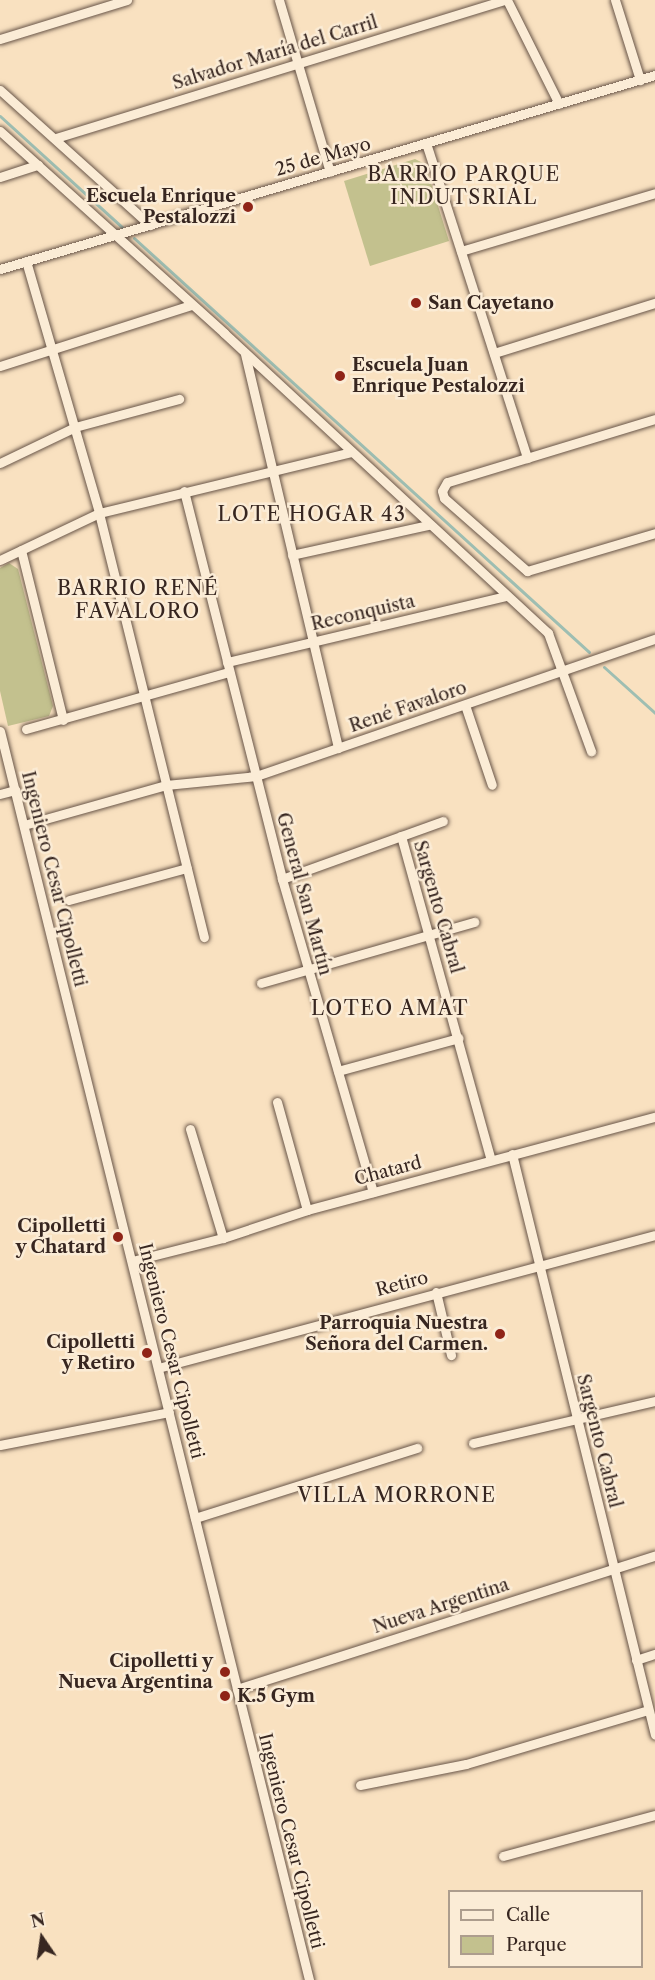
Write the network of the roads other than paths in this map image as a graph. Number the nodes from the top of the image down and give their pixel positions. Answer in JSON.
{"nodes":[{"id":1,"x":127,"y":0,"type":"edge"},
{"id":2,"x":279,"y":0,"type":"edge"},
{"id":3,"x":505,"y":0,"type":"edge"},
{"id":4,"x":615,"y":0,"type":"edge"},
{"id":5,"x":0,"y":39,"type":"edge"},
{"id":6,"x":298,"y":63,"type":"junction"},
{"id":7,"x":655,"y":75,"type":"edge"},
{"id":8,"x":640,"y":80,"type":"junction"},
{"id":9,"x":0,"y":90,"type":"edge"},
{"id":10,"x":559,"y":104,"type":"junction"},
{"id":11,"x":0,"y":131,"type":"edge"},
{"id":12,"x":56,"y":138,"type":"junction"},
{"id":13,"x":426,"y":143,"type":"junction"},
{"id":14,"x":38,"y":165,"type":"junction"},
{"id":15,"x":330,"y":172,"type":"junction"},
{"id":16,"x":0,"y":177,"type":"edge"},
{"id":17,"x":655,"y":193,"type":"edge"},
{"id":18,"x":150,"y":225,"type":"junction"},
{"id":19,"x":115,"y":235,"type":"junction"},
{"id":20,"x":461,"y":251,"type":"junction"},
{"id":21,"x":26,"y":261,"type":"junction"},
{"id":22,"x":0,"y":269,"type":"edge"},
{"id":23,"x":655,"y":303,"type":"edge"},
{"id":24,"x":191,"y":305,"type":"junction"},
{"id":25,"x":53,"y":348,"type":"junction"},
{"id":26,"x":245,"y":352,"type":"junction"},
{"id":27,"x":494,"y":353,"type":"junction"},
{"id":28,"x":0,"y":366,"type":"edge"},
{"id":29,"x":180,"y":399,"type":"dead end"},
{"id":30,"x":654,"y":422,"type":"edge"},
{"id":31,"x":75,"y":426,"type":"junction"},
{"id":32,"x":351,"y":452,"type":"junction"},
{"id":33,"x":527,"y":458,"type":"junction"},
{"id":34,"x":0,"y":463,"type":"edge"},
{"id":35,"x":273,"y":471,"type":"junction"},
{"id":36,"x":184,"y":491,"type":"junction"},
{"id":37,"x":99,"y":513,"type":"junction"},
{"id":38,"x":429,"y":525,"type":"junction"},
{"id":39,"x":655,"y":533,"type":"edge"},
{"id":40,"x":21,"y":550,"type":"junction"},
{"id":41,"x":292,"y":555,"type":"junction"},
{"id":42,"x":0,"y":560,"type":"edge"},
{"id":43,"x":506,"y":596,"type":"junction"},
{"id":44,"x":655,"y":639,"type":"edge"},
{"id":45,"x":313,"y":642,"type":"junction"},
{"id":46,"x":228,"y":667,"type":"junction"},
{"id":47,"x":563,"y":673,"type":"junction"},
{"id":48,"x":145,"y":698,"type":"junction"},
{"id":49,"x":465,"y":705,"type":"junction"},
{"id":50,"x":63,"y":720,"type":"junction"},
{"id":51,"x":26,"y":729,"type":"dead end"},
{"id":52,"x":0,"y":731,"type":"edge"},
{"id":53,"x":338,"y":748,"type":"junction"},
{"id":54,"x":591,"y":751,"type":"dead end"},
{"id":55,"x":256,"y":776,"type":"junction"},
{"id":56,"x":166,"y":785,"type":"junction"},
{"id":57,"x":492,"y":785,"type":"dead end"},
{"id":58,"x":15,"y":790,"type":"junction"},
{"id":59,"x":0,"y":794,"type":"edge"},
{"id":60,"x":443,"y":821,"type":"dead end"},
{"id":61,"x":24,"y":825,"type":"junction"},
{"id":62,"x":401,"y":836,"type":"junction"},
{"id":63,"x":187,"y":868,"type":"junction"},
{"id":64,"x":282,"y":879,"type":"junction"},
{"id":65,"x":69,"y":900,"type":"dead end"},
{"id":66,"x":474,"y":922,"type":"dead end"},
{"id":67,"x":429,"y":934,"type":"junction"},
{"id":68,"x":204,"y":937,"type":"dead end"},
{"id":69,"x":307,"y":969,"type":"junction"},
{"id":70,"x":261,"y":983,"type":"dead end"},
{"id":71,"x":459,"y":1038,"type":"junction"},
{"id":72,"x":338,"y":1071,"type":"junction"},
{"id":73,"x":277,"y":1102,"type":"dead end"},
{"id":74,"x":655,"y":1117,"type":"edge"},
{"id":75,"x":190,"y":1128,"type":"dead end"},
{"id":76,"x":512,"y":1154,"type":"junction"},
{"id":77,"x":491,"y":1160,"type":"junction"},
{"id":78,"x":373,"y":1192,"type":"junction"},
{"id":79,"x":307,"y":1210,"type":"junction"},
{"id":80,"x":655,"y":1235,"type":"edge"},
{"id":81,"x":223,"y":1238,"type":"junction"},
{"id":82,"x":132,"y":1261,"type":"junction"},
{"id":83,"x":539,"y":1265,"type":"junction"},
{"id":84,"x":436,"y":1292,"type":"junction"},
{"id":85,"x":452,"y":1355,"type":"dead end"},
{"id":86,"x":158,"y":1368,"type":"junction"},
{"id":87,"x":655,"y":1401,"type":"edge"},
{"id":88,"x":169,"y":1412,"type":"junction"},
{"id":89,"x":577,"y":1419,"type":"junction"},
{"id":90,"x":473,"y":1443,"type":"dead end"},
{"id":91,"x":0,"y":1445,"type":"edge"},
{"id":92,"x":417,"y":1448,"type":"dead end"},
{"id":93,"x":195,"y":1518,"type":"junction"},
{"id":94,"x":655,"y":1556,"type":"edge"},
{"id":95,"x":614,"y":1568,"type":"junction"},
{"id":96,"x":655,"y":1654,"type":"edge"},
{"id":97,"x":636,"y":1660,"type":"junction"},
{"id":98,"x":237,"y":1689,"type":"junction"},
{"id":99,"x":648,"y":1710,"type":"junction"},
{"id":100,"x":655,"y":1735,"type":"edge"},
{"id":101,"x":360,"y":1785,"type":"dead end"},
{"id":102,"x":655,"y":1815,"type":"edge"},
{"id":103,"x":502,"y":1856,"type":"dead end"},
{"id":104,"x":309,"y":1980,"type":"edge"}],
"edges":[{"from":1,"to":5,"type":"street"},
{"from":2,"to":6,"type":"street"},
{"from":3,"to":6,"type":"street","name":"Salvador María del Carril"},
{"from":3,"to":10,"type":"street"},
{"from":4,"to":8,"type":"street"},
{"from":6,"to":12,"type":"street","name":"Salvador María del Carril"},
{"from":6,"to":15,"type":"street"},
{"from":7,"to":8,"type":"street","name":"25 de Mayo"},
{"from":8,"to":10,"type":"street","name":"25 de Mayo"},
{"from":9,"to":12,"type":"street"},
{"from":10,"to":13,"type":"street","name":"25 de Mayo"},
{"from":11,"to":14,"type":"street"},
{"from":12,"to":18,"type":"street"},
{"from":13,"to":15,"type":"street","name":"25 de Mayo"},
{"from":13,"to":20,"type":"street"},
{"from":14,"to":16,"type":"street"},
{"from":14,"to":19,"type":"street"},
{"from":15,"to":18,"type":"street","name":"25 de Mayo"},
{"from":17,"to":20,"type":"street"},
{"from":18,"to":19,"type":"street","name":"25 de Mayo"},
{"from":19,"to":21,"type":"street","name":"25 de Mayo"},
{"from":19,"to":24,"type":"street"},
{"from":20,"to":27,"type":"street"},
{"from":21,"to":22,"type":"street","name":"25 de Mayo"},
{"from":21,"to":25,"type":"street"},
{"from":23,"to":27,"type":"street"},
{"from":24,"to":25,"type":"street"},
{"from":24,"to":26,"type":"street"},
{"from":25,"to":28,"type":"street"},
{"from":25,"to":31,"type":"street"},
{"from":26,"to":32,"type":"street"},
{"from":26,"to":35,"type":"street"},
{"from":27,"to":33,"type":"street"},
{"from":29,"to":31,"type":"street"},
{"from":30,"to":33,"type":"street"},
{"from":31,"to":34,"type":"street"},
{"from":31,"to":37,"type":"street"},
{"from":32,"to":35,"type":"street"},
{"from":32,"to":38,"type":"street"},
{"from":33,"to":39,"type":"street"},
{"from":35,"to":36,"type":"street"},
{"from":35,"to":41,"type":"street"},
{"from":36,"to":37,"type":"street"},
{"from":36,"to":46,"type":"street","name":"General San Martín"},
{"from":37,"to":40,"type":"street"},
{"from":37,"to":48,"type":"street"},
{"from":38,"to":41,"type":"street"},
{"from":38,"to":43,"type":"street"},
{"from":40,"to":42,"type":"street"},
{"from":40,"to":50,"type":"street"},
{"from":41,"to":45,"type":"street"},
{"from":43,"to":45,"type":"street","name":"Reconquista"},
{"from":43,"to":47,"type":"street"},
{"from":44,"to":47,"type":"street","name":"René Favaloro"},
{"from":45,"to":46,"type":"street","name":"Reconquista"},
{"from":45,"to":53,"type":"street"},
{"from":46,"to":48,"type":"street","name":"Reconquista"},
{"from":46,"to":55,"type":"street","name":"General San Martín"},
{"from":47,"to":49,"type":"street","name":"René Favaloro"},
{"from":47,"to":54,"type":"street"},
{"from":48,"to":50,"type":"street","name":"Reconquista"},
{"from":48,"to":56,"type":"street"},
{"from":49,"to":53,"type":"street","name":"René Favaloro"},
{"from":49,"to":57,"type":"street"},
{"from":50,"to":51,"type":"street","name":"Reconquista"},
{"from":52,"to":58,"type":"street","name":"Ingeniero Cesar Cipolletti"},
{"from":53,"to":55,"type":"street","name":"René Favaloro"},
{"from":55,"to":56,"type":"street","name":"René Favaloro"},
{"from":55,"to":64,"type":"street","name":"General San Martín"},
{"from":56,"to":61,"type":"street","name":"René Favaloro"},
{"from":56,"to":63,"type":"street"},
{"from":58,"to":59,"type":"street"},
{"from":58,"to":61,"type":"street","name":"Ingeniero Cesar Cipolletti"},
{"from":60,"to":62,"type":"street"},
{"from":61,"to":82,"type":"street","name":"Ingeniero Cesar Cipolletti"},
{"from":62,"to":64,"type":"street"},
{"from":62,"to":67,"type":"street","name":"Sargento Cabral"},
{"from":63,"to":65,"type":"street"},
{"from":63,"to":68,"type":"street"},
{"from":64,"to":69,"type":"street","name":"General San Martín"},
{"from":66,"to":67,"type":"street"},
{"from":67,"to":69,"type":"street"},
{"from":67,"to":71,"type":"street","name":"Sargento Cabral"},
{"from":69,"to":70,"type":"street"},
{"from":69,"to":72,"type":"street","name":"General San Martín"},
{"from":71,"to":72,"type":"street"},
{"from":71,"to":77,"type":"street","name":"Sargento Cabral"},
{"from":72,"to":78,"type":"street","name":"General San Martín"},
{"from":73,"to":79,"type":"street"},
{"from":74,"to":76,"type":"street","name":"Chatard"},
{"from":75,"to":81,"type":"street"},
{"from":76,"to":77,"type":"street","name":"Chatard"},
{"from":76,"to":83,"type":"street","name":"Sargento Cabral"},
{"from":77,"to":78,"type":"street","name":"Chatard"},
{"from":78,"to":79,"type":"street","name":"Chatard"},
{"from":79,"to":81,"type":"street","name":"Chatard"},
{"from":80,"to":83,"type":"street","name":"Retiro"},
{"from":81,"to":82,"type":"street","name":"Chatard"},
{"from":82,"to":86,"type":"street","name":"Ingeniero Cesar Cipolletti"},
{"from":83,"to":84,"type":"street","name":"Retiro"},
{"from":83,"to":89,"type":"street","name":"Sargento Cabral"},
{"from":84,"to":85,"type":"street"},
{"from":84,"to":86,"type":"street","name":"Retiro"},
{"from":86,"to":88,"type":"street","name":"Ingeniero Cesar Cipolletti"},
{"from":87,"to":89,"type":"street"},
{"from":88,"to":91,"type":"street"},
{"from":88,"to":93,"type":"street","name":"Ingeniero Cesar Cipolletti"},
{"from":89,"to":90,"type":"street"},
{"from":89,"to":95,"type":"street","name":"Sargento Cabral"},
{"from":92,"to":93,"type":"street"},
{"from":93,"to":98,"type":"street","name":"Ingeniero Cesar Cipolletti"},
{"from":94,"to":95,"type":"street","name":"Nueva Argentina"},
{"from":95,"to":97,"type":"street","name":"Sargento Cabral"},
{"from":95,"to":98,"type":"street","name":"Nueva Argentina"},
{"from":96,"to":97,"type":"street"},
{"from":97,"to":99,"type":"street","name":"Sargento Cabral"},
{"from":98,"to":104,"type":"street","name":"Ingeniero Cesar Cipolletti"},
{"from":99,"to":100,"type":"street","name":"Sargento Cabral"},
{"from":99,"to":101,"type":"street"},
{"from":102,"to":103,"type":"street"}]}
